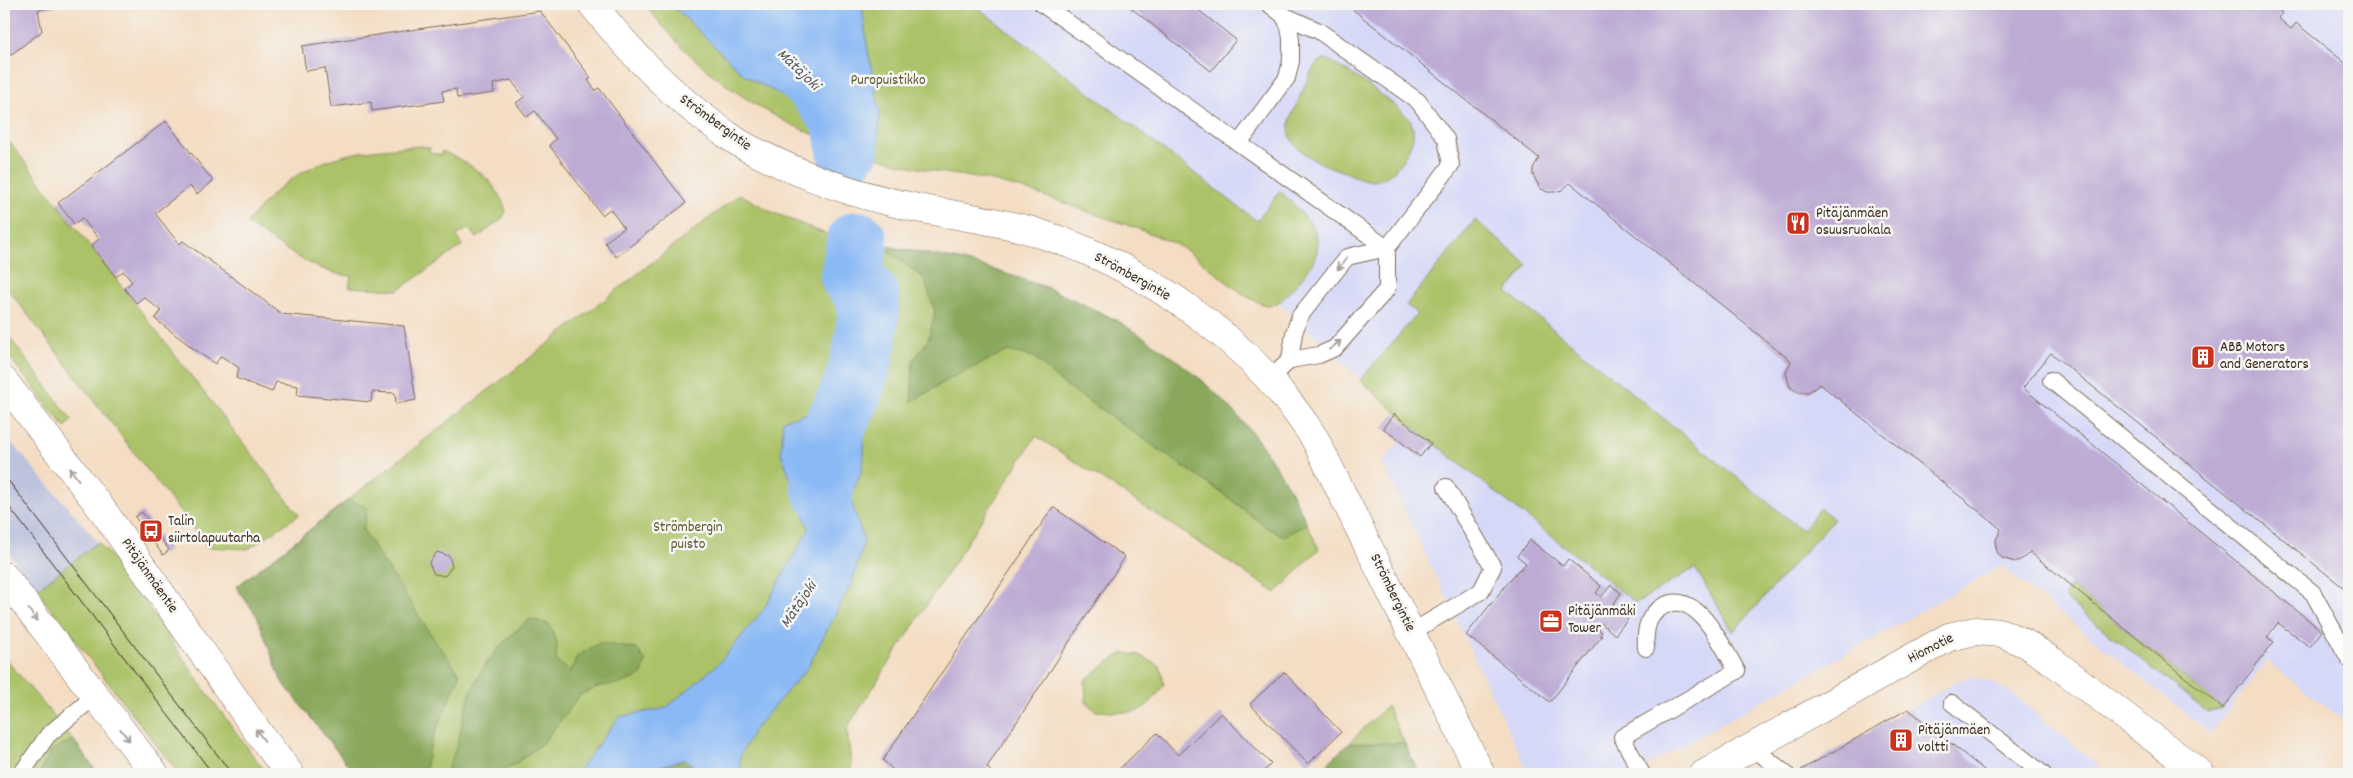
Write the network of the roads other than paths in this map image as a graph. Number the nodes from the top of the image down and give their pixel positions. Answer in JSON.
{"nodes":[{"id":1,"x":592,"y":4,"type":"edge"},
{"id":2,"x":1042,"y":4,"type":"edge"},
{"id":3,"x":1269,"y":4,"type":"edge"},
{"id":4,"x":1283,"y":16,"type":"junction"},
{"id":5,"x":1239,"y":143,"type":"junction"},
{"id":6,"x":1386,"y":248,"type":"junction"},
{"id":7,"x":1290,"y":360,"type":"junction"},
{"id":8,"x":1270,"y":379,"type":"junction"},
{"id":9,"x":2051,"y":380,"type":"dead end"},
{"id":10,"x":4,"y":381,"type":"edge"},
{"id":11,"x":1446,"y":487,"type":"dead end"},
{"id":12,"x":4,"y":576,"type":"edge"},
{"id":13,"x":1412,"y":632,"type":"junction"},
{"id":14,"x":1646,"y":648,"type":"dead end"},
{"id":15,"x":2349,"y":658,"type":"edge"},
{"id":16,"x":95,"y":696,"type":"junction"},
{"id":17,"x":1952,"y":703,"type":"dead end"},
{"id":18,"x":1752,"y":747,"type":"junction"},
{"id":19,"x":21,"y":774,"type":"edge"},
{"id":20,"x":155,"y":774,"type":"edge"},
{"id":21,"x":290,"y":774,"type":"edge"},
{"id":22,"x":1481,"y":774,"type":"edge"},
{"id":23,"x":1642,"y":774,"type":"edge"},
{"id":24,"x":1704,"y":774,"type":"edge"},
{"id":25,"x":1786,"y":774,"type":"edge"},
{"id":26,"x":2043,"y":774,"type":"edge"},
{"id":27,"x":2201,"y":774,"type":"edge"}],
"edges":[{"from":1,"to":8,"type":"street","name":"Strömbergintie"},
{"from":2,"to":5,"type":"lane"},
{"from":3,"to":4,"type":"lane"},
{"from":4,"to":5,"type":"lane"},
{"from":4,"to":6,"type":"lane"},
{"from":5,"to":6,"type":"lane"},
{"from":6,"to":7,"type":"lane","one_way":true},
{"from":7,"to":6,"type":"lane","one_way":true},
{"from":7,"to":8,"type":"lane"},
{"from":8,"to":13,"type":"street","name":"Strömbergintie"},
{"from":9,"to":15,"type":"lane"},
{"from":21,"to":10,"type":"street","name":"Pitäjänmäentie","one_way":true},
{"from":11,"to":13,"type":"lane"},
{"from":12,"to":16,"type":"street","one_way":true},
{"from":13,"to":22,"type":"street","name":"Strömbergintie"},
{"from":14,"to":23,"type":"lane"},
{"from":16,"to":19,"type":"lane"},
{"from":16,"to":20,"type":"street","one_way":true},
{"from":17,"to":26,"type":"lane"},
{"from":18,"to":24,"type":"street","name":"Hiomotie"},
{"from":18,"to":25,"type":"lane"},
{"from":18,"to":27,"type":"street","name":"Hiomotie"}]}
